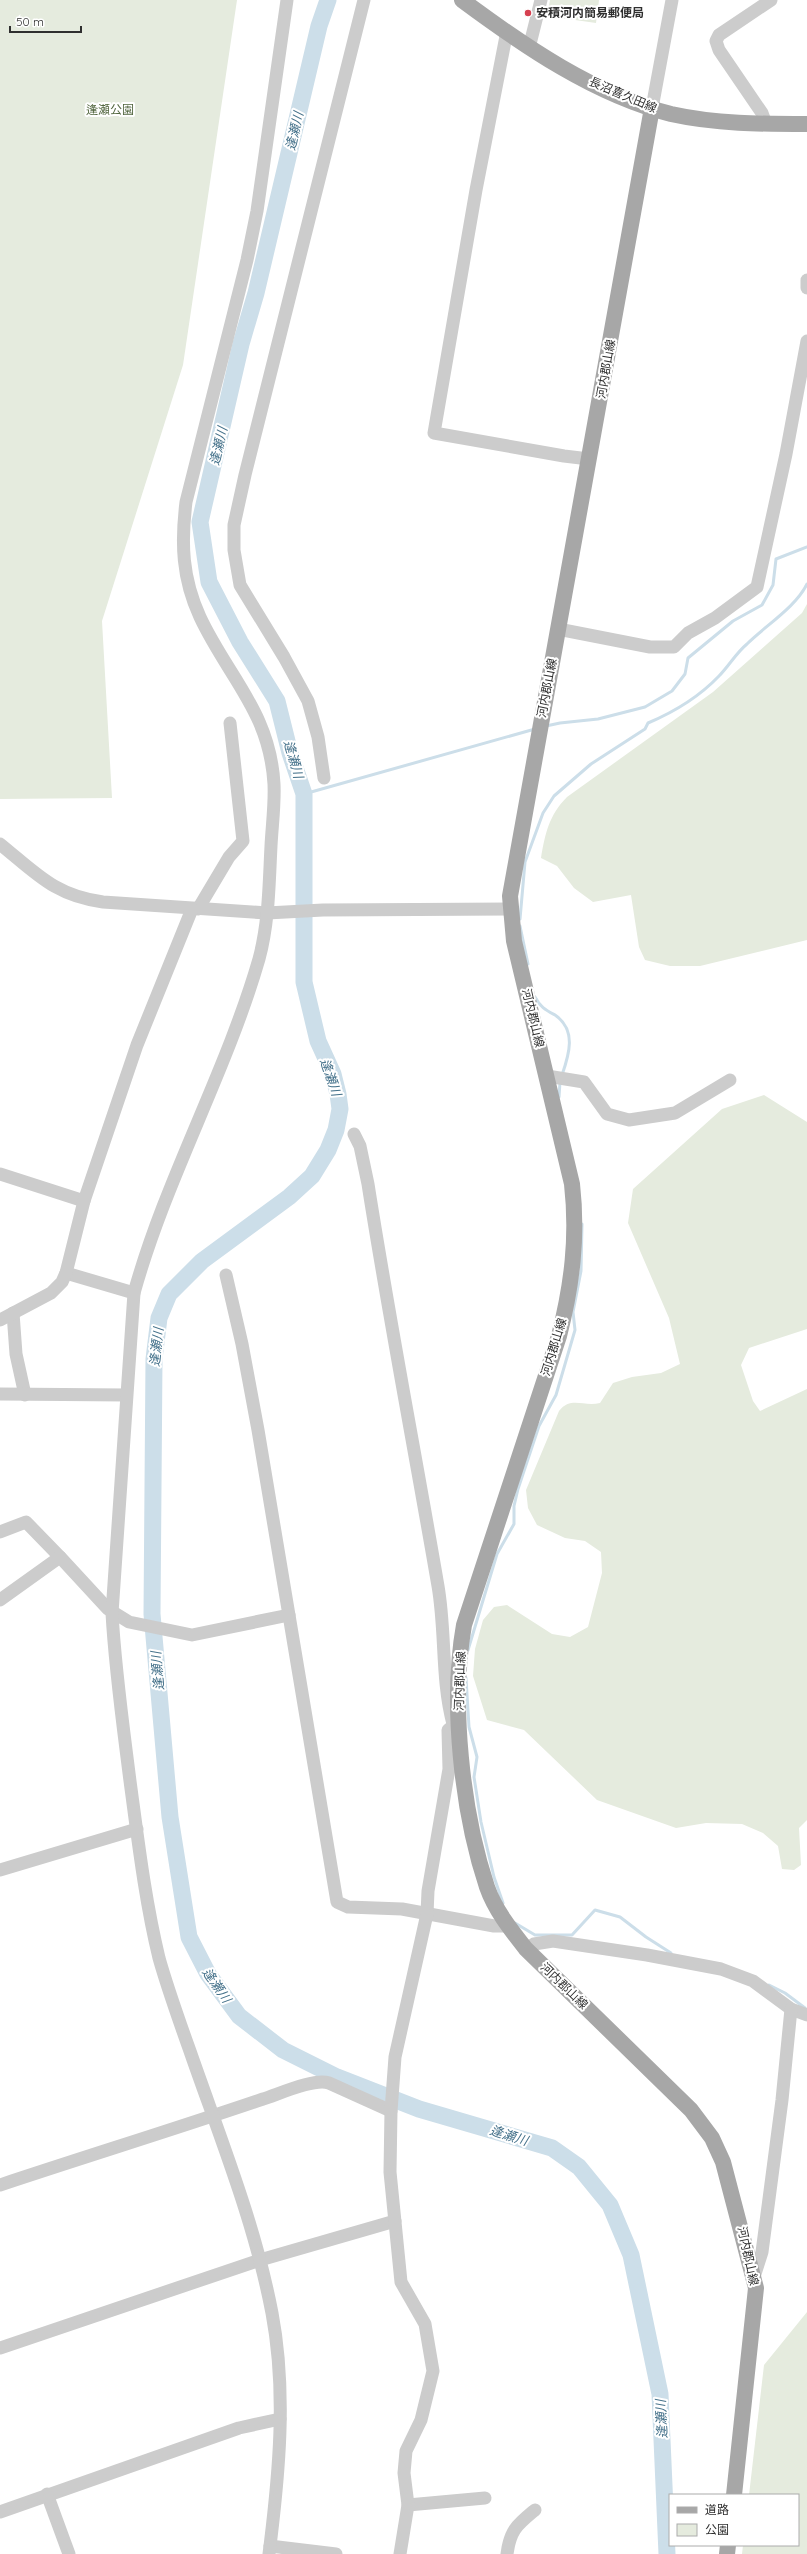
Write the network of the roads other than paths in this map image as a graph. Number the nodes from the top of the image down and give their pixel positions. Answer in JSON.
{"nodes":[{"id":1,"x":287,"y":0,"type":"edge"},
{"id":2,"x":364,"y":0,"type":"edge"},
{"id":3,"x":462,"y":0,"type":"edge"},
{"id":4,"x":541,"y":0,"type":"edge"},
{"id":5,"x":672,"y":0,"type":"edge"},
{"id":6,"x":771,"y":0,"type":"edge"},
{"id":7,"x":507,"y":31,"type":"junction"},
{"id":8,"x":530,"y":48,"type":"junction"},
{"id":9,"x":652,"y":108,"type":"junction"},
{"id":10,"x":766,"y":124,"type":"junction"},
{"id":11,"x":807,"y":124,"type":"edge"},
{"id":12,"x":807,"y":280,"type":"edge"},
{"id":13,"x":807,"y":288,"type":"edge"},
{"id":14,"x":807,"y":341,"type":"edge"},
{"id":15,"x":589,"y":458,"type":"junction"},
{"id":16,"x":558,"y":629,"type":"junction"},
{"id":17,"x":230,"y":723,"type":"dead end"},
{"id":18,"x":324,"y":778,"type":"dead end"},
{"id":19,"x":0,"y":844,"type":"edge"},
{"id":20,"x":195,"y":909,"type":"junction"},
{"id":21,"x":510,"y":909,"type":"junction"},
{"id":22,"x":271,"y":912,"type":"junction"},
{"id":23,"x":547,"y":1076,"type":"junction"},
{"id":24,"x":730,"y":1080,"type":"dead end"},
{"id":25,"x":354,"y":1134,"type":"dead end"},
{"id":26,"x":0,"y":1174,"type":"edge"},
{"id":27,"x":84,"y":1201,"type":"junction"},
{"id":28,"x":66,"y":1273,"type":"junction"},
{"id":29,"x":226,"y":1275,"type":"dead end"},
{"id":30,"x":134,"y":1293,"type":"junction"},
{"id":31,"x":13,"y":1313,"type":"junction"},
{"id":32,"x":0,"y":1320,"type":"edge"},
{"id":33,"x":0,"y":1394,"type":"edge"},
{"id":34,"x":25,"y":1394,"type":"junction"},
{"id":35,"x":126,"y":1395,"type":"junction"},
{"id":36,"x":0,"y":1532,"type":"edge"},
{"id":37,"x":60,"y":1558,"type":"junction"},
{"id":38,"x":0,"y":1600,"type":"edge"},
{"id":39,"x":112,"y":1613,"type":"junction"},
{"id":40,"x":289,"y":1616,"type":"junction"},
{"id":41,"x":456,"y":1722,"type":"junction"},
{"id":42,"x":137,"y":1829,"type":"junction"},
{"id":43,"x":1,"y":1868,"type":"edge"},
{"id":44,"x":427,"y":1914,"type":"junction"},
{"id":45,"x":507,"y":1926,"type":"junction"},
{"id":46,"x":526,"y":1949,"type":"junction"},
{"id":47,"x":791,"y":2009,"type":"junction"},
{"id":48,"x":807,"y":2015,"type":"edge"},
{"id":49,"x":391,"y":2111,"type":"junction"},
{"id":50,"x":213,"y":2116,"type":"junction"},
{"id":51,"x":0,"y":2185,"type":"edge"},
{"id":52,"x":395,"y":2221,"type":"junction"},
{"id":53,"x":260,"y":2260,"type":"junction"},
{"id":54,"x":754,"y":2277,"type":"junction"},
{"id":55,"x":0,"y":2348,"type":"edge"},
{"id":56,"x":280,"y":2419,"type":"junction"},
{"id":57,"x":47,"y":2494,"type":"junction"},
{"id":58,"x":734,"y":2494,"type":"edge"},
{"id":59,"x":485,"y":2498,"type":"dead end"},
{"id":60,"x":408,"y":2505,"type":"junction"},
{"id":61,"x":535,"y":2510,"type":"dead end"},
{"id":62,"x":0,"y":2512,"type":"edge"},
{"id":63,"x":269,"y":2550,"type":"edge"},
{"id":64,"x":69,"y":2554,"type":"edge"},
{"id":65,"x":336,"y":2554,"type":"edge"},
{"id":66,"x":400,"y":2554,"type":"edge"},
{"id":67,"x":507,"y":2554,"type":"edge"}],
"edges":[{"from":1,"to":22,"type":"street"},
{"from":2,"to":18,"type":"street"},
{"from":3,"to":7,"type":"main road","name":"長沼喜久田線"},
{"from":4,"to":8,"type":"street"},
{"from":5,"to":9,"type":"street"},
{"from":6,"to":10,"type":"street"},
{"from":7,"to":8,"type":"main road","name":"長沼喜久田線"},
{"from":7,"to":15,"type":"street"},
{"from":8,"to":9,"type":"main road","name":"長沼喜久田線"},
{"from":9,"to":10,"type":"main road","name":"長沼喜久田線"},
{"from":9,"to":15,"type":"main road","name":"河内郡山線"},
{"from":10,"to":11,"type":"main road","name":"長沼喜久田線"},
{"from":12,"to":13,"type":"street"},
{"from":14,"to":16,"type":"street"},
{"from":15,"to":16,"type":"main road","name":"河内郡山線"},
{"from":16,"to":21,"type":"main road","name":"河内郡山線"},
{"from":17,"to":20,"type":"street"},
{"from":19,"to":20,"type":"street"},
{"from":20,"to":22,"type":"street"},
{"from":20,"to":27,"type":"street"},
{"from":21,"to":22,"type":"street"},
{"from":21,"to":23,"type":"main road","name":"河内郡山線"},
{"from":22,"to":30,"type":"street"},
{"from":23,"to":24,"type":"street"},
{"from":23,"to":41,"type":"main road","name":"河内郡山線"},
{"from":25,"to":41,"type":"street"},
{"from":26,"to":27,"type":"street"},
{"from":27,"to":28,"type":"street"},
{"from":28,"to":30,"type":"street"},
{"from":28,"to":31,"type":"street"},
{"from":29,"to":40,"type":"street"},
{"from":30,"to":35,"type":"street"},
{"from":31,"to":32,"type":"street"},
{"from":31,"to":34,"type":"street"},
{"from":33,"to":34,"type":"street"},
{"from":34,"to":35,"type":"street"},
{"from":35,"to":39,"type":"street"},
{"from":36,"to":37,"type":"street"},
{"from":37,"to":38,"type":"street"},
{"from":37,"to":39,"type":"street"},
{"from":39,"to":40,"type":"street"},
{"from":39,"to":42,"type":"street"},
{"from":40,"to":44,"type":"street"},
{"from":41,"to":44,"type":"street"},
{"from":41,"to":45,"type":"main road","name":"河内郡山線"},
{"from":42,"to":43,"type":"street"},
{"from":42,"to":50,"type":"street"},
{"from":44,"to":45,"type":"street"},
{"from":44,"to":49,"type":"street"},
{"from":45,"to":46,"type":"main road","name":"河内郡山線"},
{"from":46,"to":47,"type":"street"},
{"from":46,"to":54,"type":"main road","name":"河内郡山線"},
{"from":47,"to":48,"type":"street"},
{"from":47,"to":54,"type":"street"},
{"from":49,"to":50,"type":"street"},
{"from":49,"to":52,"type":"street"},
{"from":50,"to":51,"type":"street"},
{"from":50,"to":53,"type":"street"},
{"from":52,"to":53,"type":"street"},
{"from":52,"to":60,"type":"street"},
{"from":53,"to":55,"type":"street"},
{"from":53,"to":56,"type":"street"},
{"from":54,"to":58,"type":"main road","name":"河内郡山線"},
{"from":56,"to":57,"type":"street"},
{"from":56,"to":63,"type":"street"},
{"from":57,"to":62,"type":"street"},
{"from":57,"to":64,"type":"street"},
{"from":59,"to":60,"type":"street"},
{"from":60,"to":66,"type":"street"},
{"from":61,"to":67,"type":"street"},
{"from":63,"to":65,"type":"street"}]}
